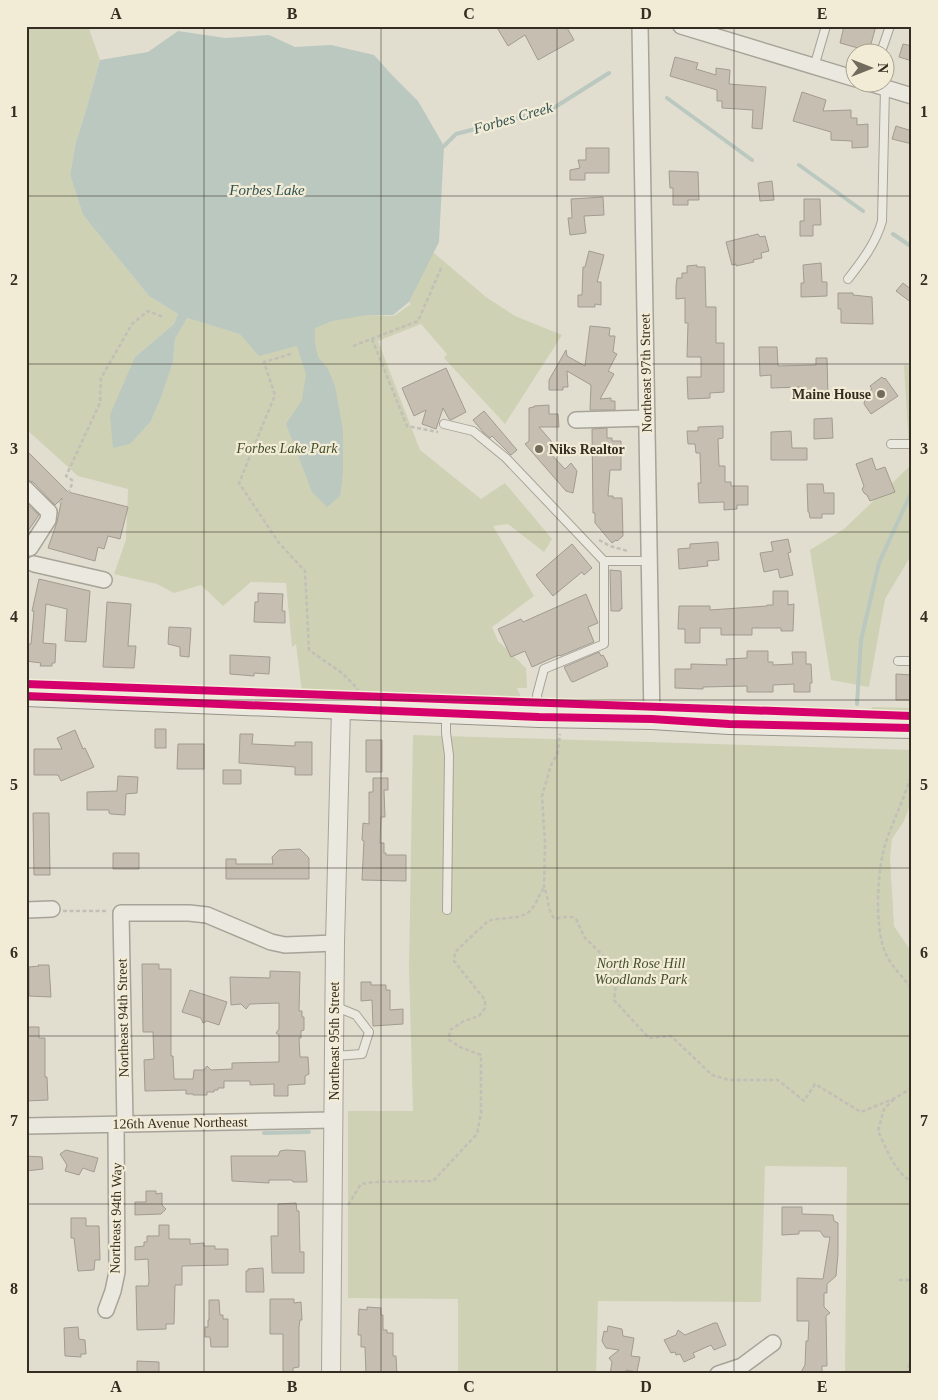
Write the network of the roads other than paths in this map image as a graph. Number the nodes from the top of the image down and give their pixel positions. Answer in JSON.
{"nodes":[{"id":1,"x":640,"y":26,"type":"edge"},
{"id":2,"x":681,"y":26,"type":"edge"},
{"id":3,"x":826,"y":26,"type":"edge"},
{"id":4,"x":890,"y":26,"type":"edge"},
{"id":5,"x":699,"y":29,"type":"edge"},
{"id":6,"x":884,"y":42,"type":"edge"},
{"id":7,"x":814,"y":67,"type":"junction"},
{"id":8,"x":846,"y":76,"type":"edge"},
{"id":9,"x":896,"y":91,"type":"edge"},
{"id":10,"x":874,"y":92,"type":"edge"},
{"id":11,"x":912,"y":96,"type":"edge"},
{"id":12,"x":848,"y":279,"type":"dead end"},
{"id":13,"x":647,"y":418,"type":"junction"},
{"id":14,"x":576,"y":420,"type":"dead end"},
{"id":15,"x":444,"y":424,"type":"road end"},
{"id":16,"x":891,"y":444,"type":"dead end"},
{"id":17,"x":912,"y":444,"type":"edge"},
{"id":18,"x":26,"y":489,"type":"edge"},
{"id":19,"x":28,"y":547,"type":"edge"},
{"id":20,"x":604,"y":561,"type":"junction"},
{"id":21,"x":649,"y":561,"type":"junction"},
{"id":22,"x":30,"y":567,"type":"edge"},
{"id":23,"x":104,"y":580,"type":"dead end"},
{"id":24,"x":898,"y":661,"type":"dead end"},
{"id":25,"x":912,"y":661,"type":"edge"},
{"id":26,"x":26,"y":696,"type":"edge"},
{"id":27,"x":345,"y":702,"type":"junction"},
{"id":28,"x":446,"y":712,"type":"junction"},
{"id":29,"x":539,"y":717,"type":"junction"},
{"id":30,"x":652,"y":719,"type":"junction"},
{"id":31,"x":912,"y":728,"type":"edge"},
{"id":32,"x":26,"y":910,"type":"edge"},
{"id":33,"x":57,"y":910,"type":"road end"},
{"id":34,"x":447,"y":910,"type":"dead end"},
{"id":35,"x":334,"y":943,"type":"junction"},
{"id":36,"x":334,"y":1006,"type":"junction"},
{"id":37,"x":334,"y":1056,"type":"junction"},
{"id":38,"x":333,"y":1120,"type":"junction"},
{"id":39,"x":121,"y":1124,"type":"junction"},
{"id":40,"x":26,"y":1126,"type":"edge"},
{"id":41,"x":106,"y":1310,"type":"dead end"},
{"id":42,"x":773,"y":1343,"type":"dead end"},
{"id":43,"x":331,"y":1374,"type":"edge"},
{"id":44,"x":718,"y":1374,"type":"edge"}],
"edges":[{"from":1,"to":13,"type":"street","name":"Northeast 97th Street"},
{"from":2,"to":5,"type":"street"},
{"from":3,"to":7,"type":"lane"},
{"from":4,"to":6,"type":"lane"},
{"from":5,"to":7,"type":"street"},
{"from":7,"to":8,"type":"street"},
{"from":9,"to":11,"type":"street"},
{"from":10,"to":12,"type":"lane"},
{"from":13,"to":14,"type":"street"},
{"from":13,"to":21,"type":"street","name":"Northeast 97th Street"},
{"from":15,"to":20,"type":"lane"},
{"from":16,"to":17,"type":"lane"},
{"from":18,"to":19,"type":"street"},
{"from":19,"to":22,"type":"street"},
{"from":20,"to":21,"type":"lane"},
{"from":20,"to":29,"type":"lane"},
{"from":21,"to":30,"type":"street","name":"Northeast 97th Street"},
{"from":22,"to":23,"type":"street"},
{"from":24,"to":25,"type":"lane"},
{"from":26,"to":27,"type":"main road"},
{"from":27,"to":28,"type":"main road"},
{"from":27,"to":35,"type":"street","name":"Northeast 95th Street"},
{"from":28,"to":29,"type":"main road"},
{"from":28,"to":34,"type":"lane"},
{"from":29,"to":30,"type":"main road"},
{"from":30,"to":31,"type":"main road"},
{"from":32,"to":33,"type":"street"},
{"from":35,"to":36,"type":"street","name":"Northeast 95th Street"},
{"from":35,"to":39,"type":"street","name":"Northeast 94th Street"},
{"from":36,"to":37,"type":"street","name":"Northeast 95th Street"},
{"from":36,"to":37,"type":"lane"},
{"from":37,"to":38,"type":"street","name":"Northeast 95th Street"},
{"from":38,"to":39,"type":"street","name":"126th Avenue Northeast"},
{"from":38,"to":43,"type":"street","name":"Northeast 95th Street"},
{"from":39,"to":40,"type":"street","name":"126th Avenue Northeast"},
{"from":39,"to":41,"type":"street","name":"Northeast 94th Way"},
{"from":42,"to":44,"type":"street"}]}
